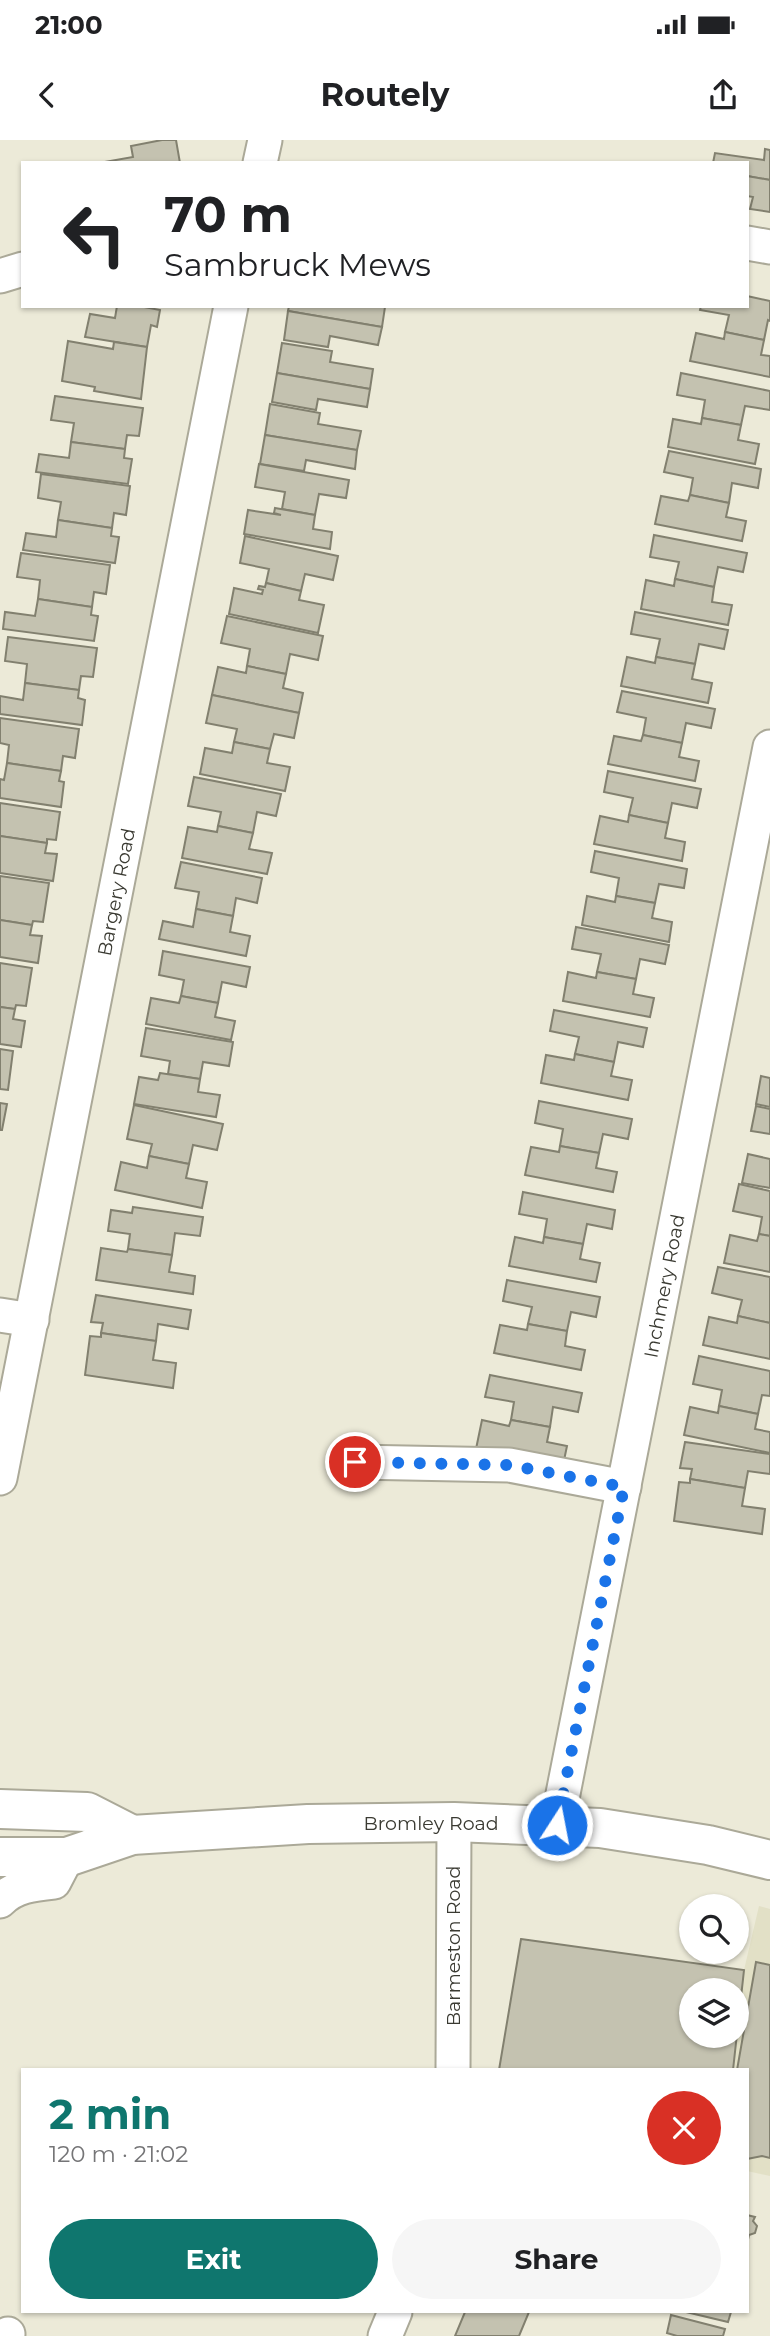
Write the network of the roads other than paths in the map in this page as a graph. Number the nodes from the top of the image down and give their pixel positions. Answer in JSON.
{"nodes":[{"id":1,"x":265,"y":140,"type":"edge"},
{"id":2,"x":260,"y":161,"type":"edge"},
{"id":3,"x":749,"y":243,"type":"edge"},
{"id":4,"x":770,"y":247,"type":"edge"},
{"id":5,"x":21,"y":270,"type":"edge"},
{"id":6,"x":0,"y":276,"type":"edge"},
{"id":7,"x":232,"y":308,"type":"edge"},
{"id":8,"x":770,"y":747,"type":"edge"},
{"id":9,"x":16,"y":1317,"type":"edge"},
{"id":10,"x":355,"y":1462,"type":"dead end"},
{"id":11,"x":0,"y":1478,"type":"edge"},
{"id":12,"x":624,"y":1487,"type":"junction"},
{"id":13,"x":0,"y":1809,"type":"edge"},
{"id":14,"x":454,"y":1822,"type":"junction"},
{"id":15,"x":557,"y":1825,"type":"junction"},
{"id":16,"x":132,"y":1835,"type":"junction"},
{"id":17,"x":0,"y":1857,"type":"edge"},
{"id":18,"x":67,"y":1857,"type":"junction"},
{"id":19,"x":770,"y":1860,"type":"edge"},
{"id":20,"x":0,"y":1901,"type":"edge"},
{"id":21,"x":453,"y":2068,"type":"edge"},
{"id":22,"x":396,"y":2313,"type":"edge"},
{"id":23,"x":385,"y":2336,"type":"edge"}],
"edges":[{"from":1,"to":2,"type":"street"},
{"from":3,"to":4,"type":"street"},
{"from":5,"to":6,"type":"street"},
{"from":7,"to":9,"type":"street","name":"Bargery Road"},
{"from":8,"to":12,"type":"street","name":"Inchmery Road"},
{"from":9,"to":11,"type":"street","name":"Bargery Road"},
{"from":10,"to":12,"type":"street"},
{"from":12,"to":15,"type":"street","name":"Inchmery Road"},
{"from":13,"to":16,"type":"highway"},
{"from":14,"to":15,"type":"highway","name":"Bromley Road"},
{"from":14,"to":16,"type":"highway","name":"Bromley Road"},
{"from":14,"to":21,"type":"street","name":"Barmeston Road"},
{"from":15,"to":19,"type":"highway","name":"Bromley Road"},
{"from":16,"to":18,"type":"highway","name":"Bromley Road"},
{"from":17,"to":18,"type":"highway","name":"Bromley Road"},
{"from":18,"to":20,"type":"street"},
{"from":22,"to":23,"type":"street"}]}
